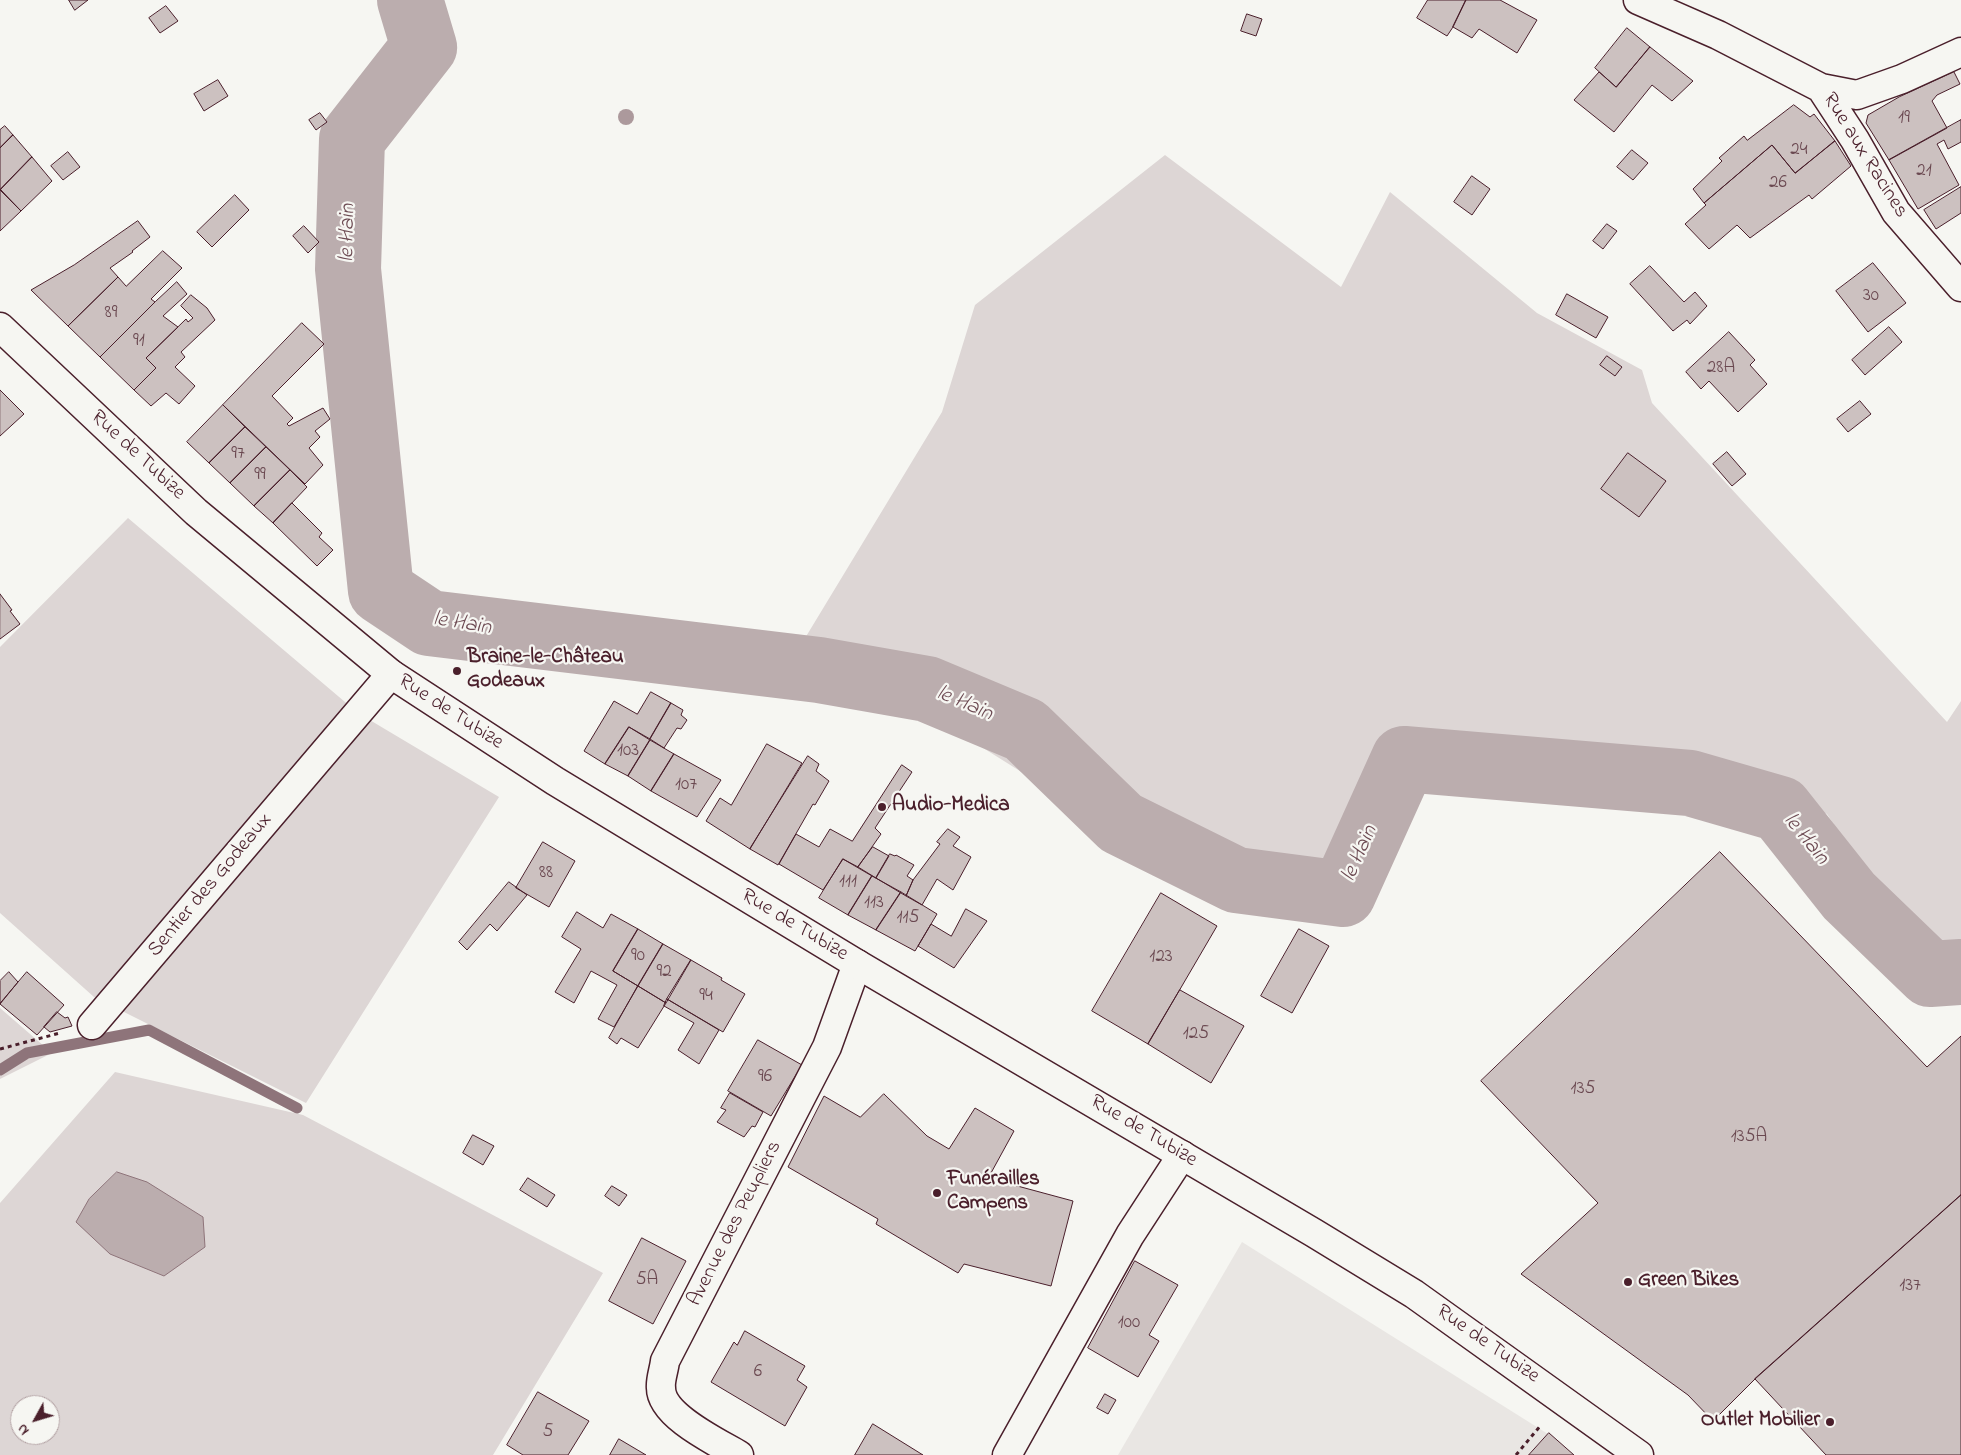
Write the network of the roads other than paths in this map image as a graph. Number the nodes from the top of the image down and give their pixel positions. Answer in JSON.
{"nodes":[{"id":1,"x":1638,"y":0,"type":"edge"},
{"id":2,"x":1961,"y":52,"type":"edge"},
{"id":3,"x":1821,"y":88,"type":"junction"},
{"id":4,"x":1961,"y":287,"type":"edge"},
{"id":5,"x":0,"y":328,"type":"edge"},
{"id":6,"x":391,"y":674,"type":"junction"},
{"id":7,"x":857,"y":964,"type":"junction"},
{"id":8,"x":92,"y":1025,"type":"road end"},
{"id":9,"x":1182,"y":1155,"type":"junction"},
{"id":10,"x":739,"y":1455,"type":"edge"},
{"id":11,"x":1007,"y":1455,"type":"edge"},
{"id":12,"x":1639,"y":1455,"type":"edge"}],
"edges":[{"from":1,"to":3,"type":"main road","name":"Rue aux Racines"},
{"from":2,"to":3,"type":"main road"},
{"from":3,"to":4,"type":"main road","name":"Rue aux Racines"},
{"from":5,"to":6,"type":"main road","name":"Rue de Tubize"},
{"from":6,"to":7,"type":"main road","name":"Rue de Tubize"},
{"from":6,"to":8,"type":"main road","name":"Sentier des Godeaux"},
{"from":7,"to":9,"type":"main road","name":"Rue de Tubize"},
{"from":7,"to":10,"type":"main road","name":"Avenue des Peupliers"},
{"from":9,"to":11,"type":"main road"},
{"from":9,"to":12,"type":"main road","name":"Rue de Tubize"}]}
